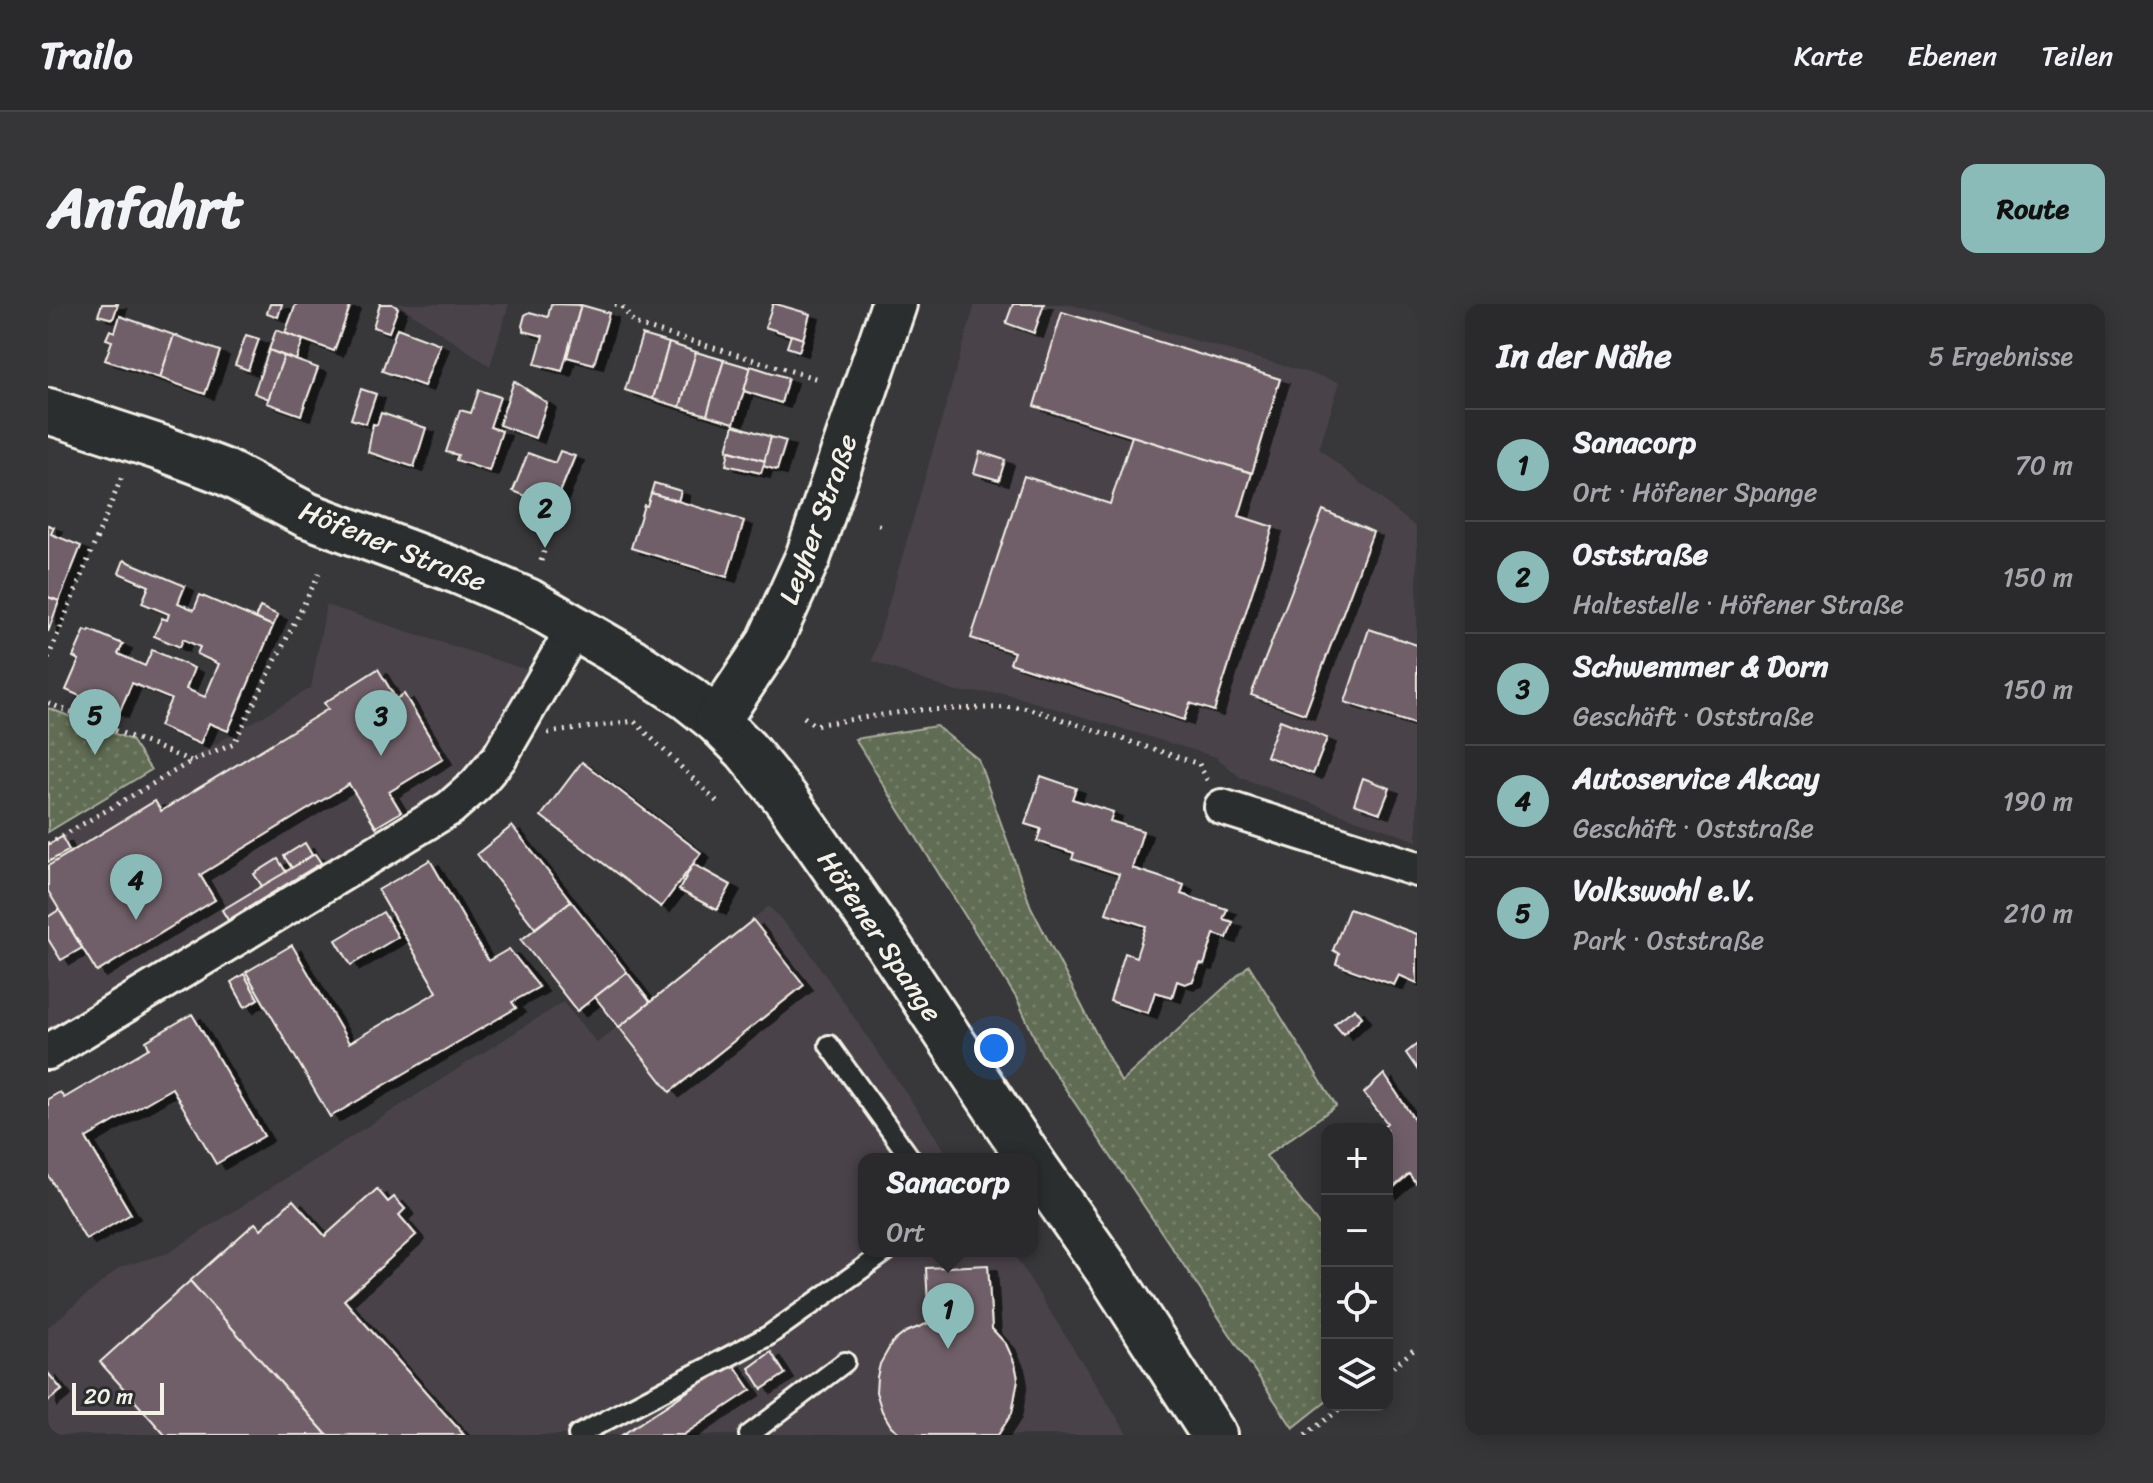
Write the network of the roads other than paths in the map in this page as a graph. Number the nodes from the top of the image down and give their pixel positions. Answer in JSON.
{"nodes":[{"id":1,"x":894,"y":304,"type":"edge"},
{"id":2,"x":48,"y":411,"type":"edge"},
{"id":3,"x":575,"y":627,"type":"junction"},
{"id":4,"x":717,"y":721,"type":"junction"},
{"id":5,"x":1222,"y":807,"type":"road end"},
{"id":6,"x":1417,"y":869,"type":"edge"},
{"id":7,"x":829,"y":1045,"type":"dead end"},
{"id":8,"x":48,"y":1052,"type":"edge"},
{"id":9,"x":907,"y":1153,"type":"edge"},
{"id":10,"x":1026,"y":1153,"type":"edge"},
{"id":11,"x":1038,"y":1170,"type":"edge"},
{"id":12,"x":879,"y":1257,"type":"edge"},
{"id":13,"x":845,"y":1362,"type":"dead end"},
{"id":14,"x":578,"y":1435,"type":"edge"},
{"id":15,"x":749,"y":1435,"type":"edge"},
{"id":16,"x":1214,"y":1435,"type":"edge"}],
"edges":[{"from":1,"to":4,"type":"main road","name":"Leyher Straße"},
{"from":2,"to":3,"type":"main road","name":"Höfener Straße"},
{"from":3,"to":4,"type":"main road","name":"Höfener Straße"},
{"from":3,"to":8,"type":"street"},
{"from":4,"to":10,"type":"main road","name":"Höfener Spange"},
{"from":5,"to":6,"type":"street"},
{"from":7,"to":9,"type":"lane"},
{"from":11,"to":16,"type":"main road","name":"Höfener Spange"},
{"from":12,"to":14,"type":"lane"},
{"from":13,"to":15,"type":"lane"}]}
